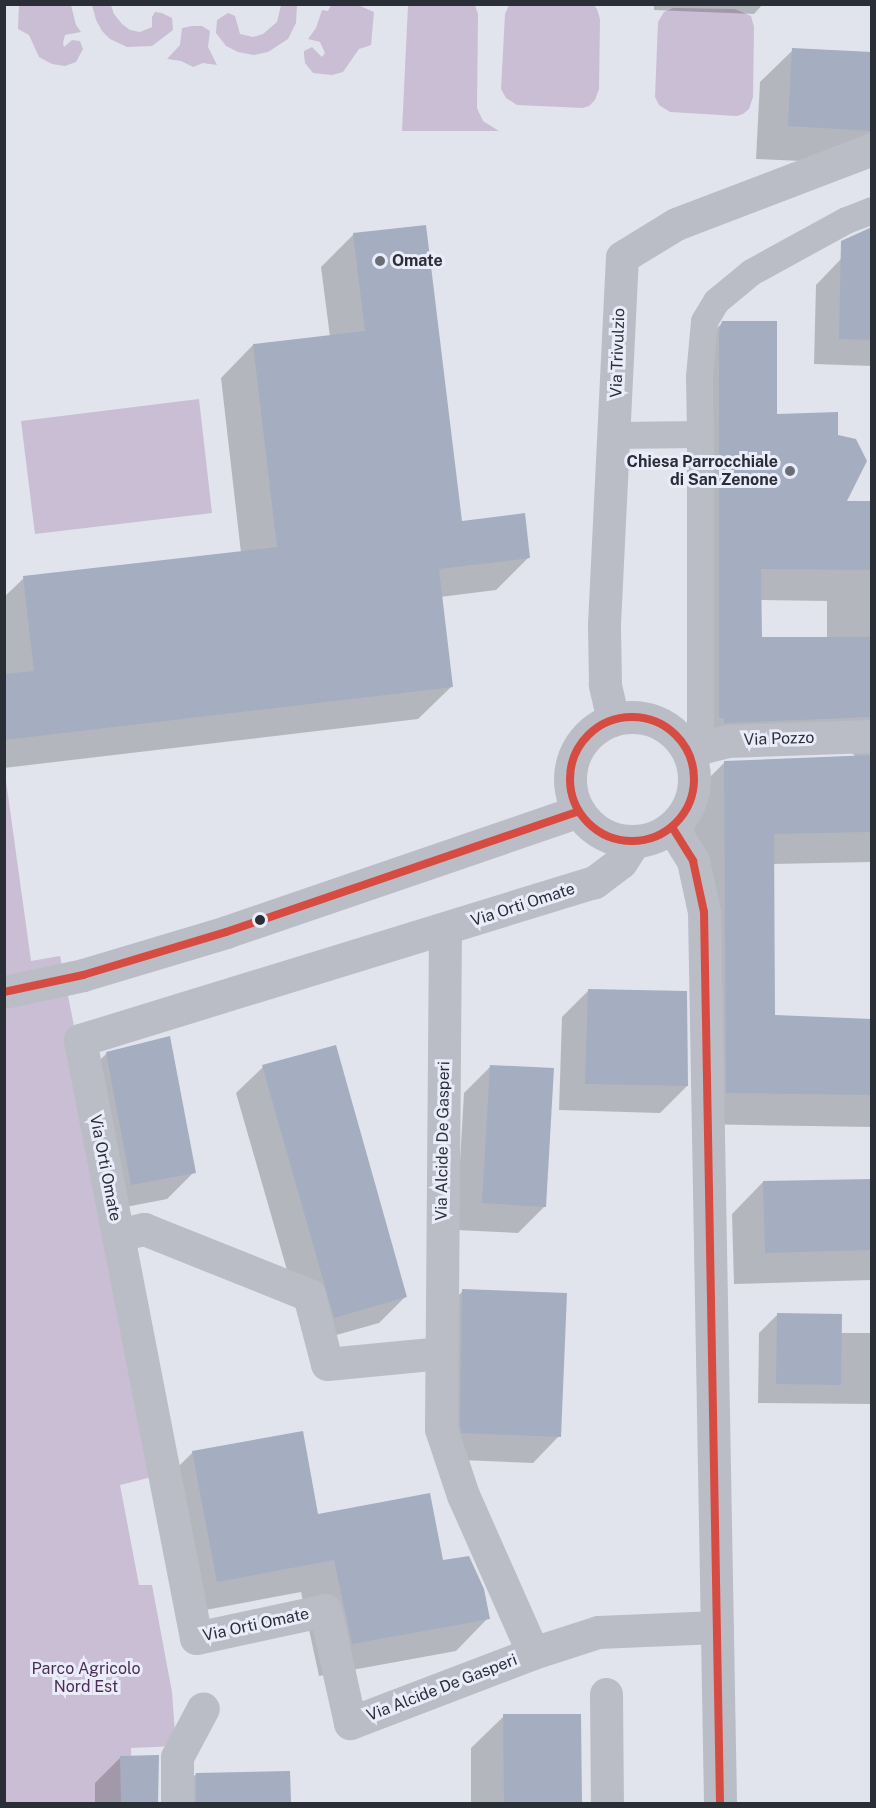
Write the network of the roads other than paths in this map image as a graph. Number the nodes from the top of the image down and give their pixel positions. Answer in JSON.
{"nodes":[{"id":1,"x":872,"y":149,"type":"edge"},
{"id":2,"x":872,"y":210,"type":"edge"},
{"id":3,"x":700,"y":434,"type":"junction"},
{"id":4,"x":615,"y":435,"type":"junction"},
{"id":5,"x":613,"y":720,"type":"junction"},
{"id":6,"x":872,"y":736,"type":"edge"},
{"id":7,"x":697,"y":749,"type":"junction"},
{"id":8,"x":579,"y":811,"type":"junction"},
{"id":9,"x":672,"y":827,"type":"junction"},
{"id":10,"x":634,"y":842,"type":"junction"},
{"id":11,"x":446,"y":929,"type":"junction"},
{"id":12,"x":7,"y":991,"type":"edge"},
{"id":13,"x":118,"y":1234,"type":"junction"},
{"id":14,"x":441,"y":1353,"type":"junction"},
{"id":15,"x":717,"y":1627,"type":"junction"},
{"id":16,"x":533,"y":1653,"type":"junction"},
{"id":17,"x":606,"y":1694,"type":"dead end"},
{"id":18,"x":203,"y":1708,"type":"dead end"},
{"id":19,"x":350,"y":1723,"type":"joint"},
{"id":20,"x":177,"y":1803,"type":"edge"},
{"id":21,"x":607,"y":1803,"type":"edge"},
{"id":22,"x":720,"y":1803,"type":"edge"}],
"edges":[{"from":1,"to":4,"type":"street","name":"Via Trivulzio"},
{"from":2,"to":3,"type":"street"},
{"from":3,"to":4,"type":"street"},
{"from":3,"to":7,"type":"street"},
{"from":4,"to":5,"type":"street","name":"Via Trivulzio"},
{"from":5,"to":7,"type":"street"},
{"from":5,"to":8,"type":"street"},
{"from":6,"to":7,"type":"street","name":"Via Pozzo"},
{"from":7,"to":9,"type":"street"},
{"from":8,"to":10,"type":"street"},
{"from":8,"to":12,"type":"street"},
{"from":9,"to":10,"type":"street"},
{"from":9,"to":15,"type":"street"},
{"from":10,"to":11,"type":"street","name":"Via Orti Omate"},
{"from":11,"to":13,"type":"street","name":"Via Orti Omate"},
{"from":11,"to":14,"type":"street","name":"Via Alcide De Gasperi"},
{"from":13,"to":14,"type":"street"},
{"from":13,"to":19,"type":"street","name":"Via Orti Omate"},
{"from":14,"to":16,"type":"street","name":"Via Alcide De Gasperi"},
{"from":15,"to":16,"type":"street","name":"Via Alcide De Gasperi"},
{"from":15,"to":22,"type":"street"},
{"from":16,"to":19,"type":"street","name":"Via Alcide De Gasperi"},
{"from":17,"to":21,"type":"street"},
{"from":18,"to":20,"type":"street"}]}
